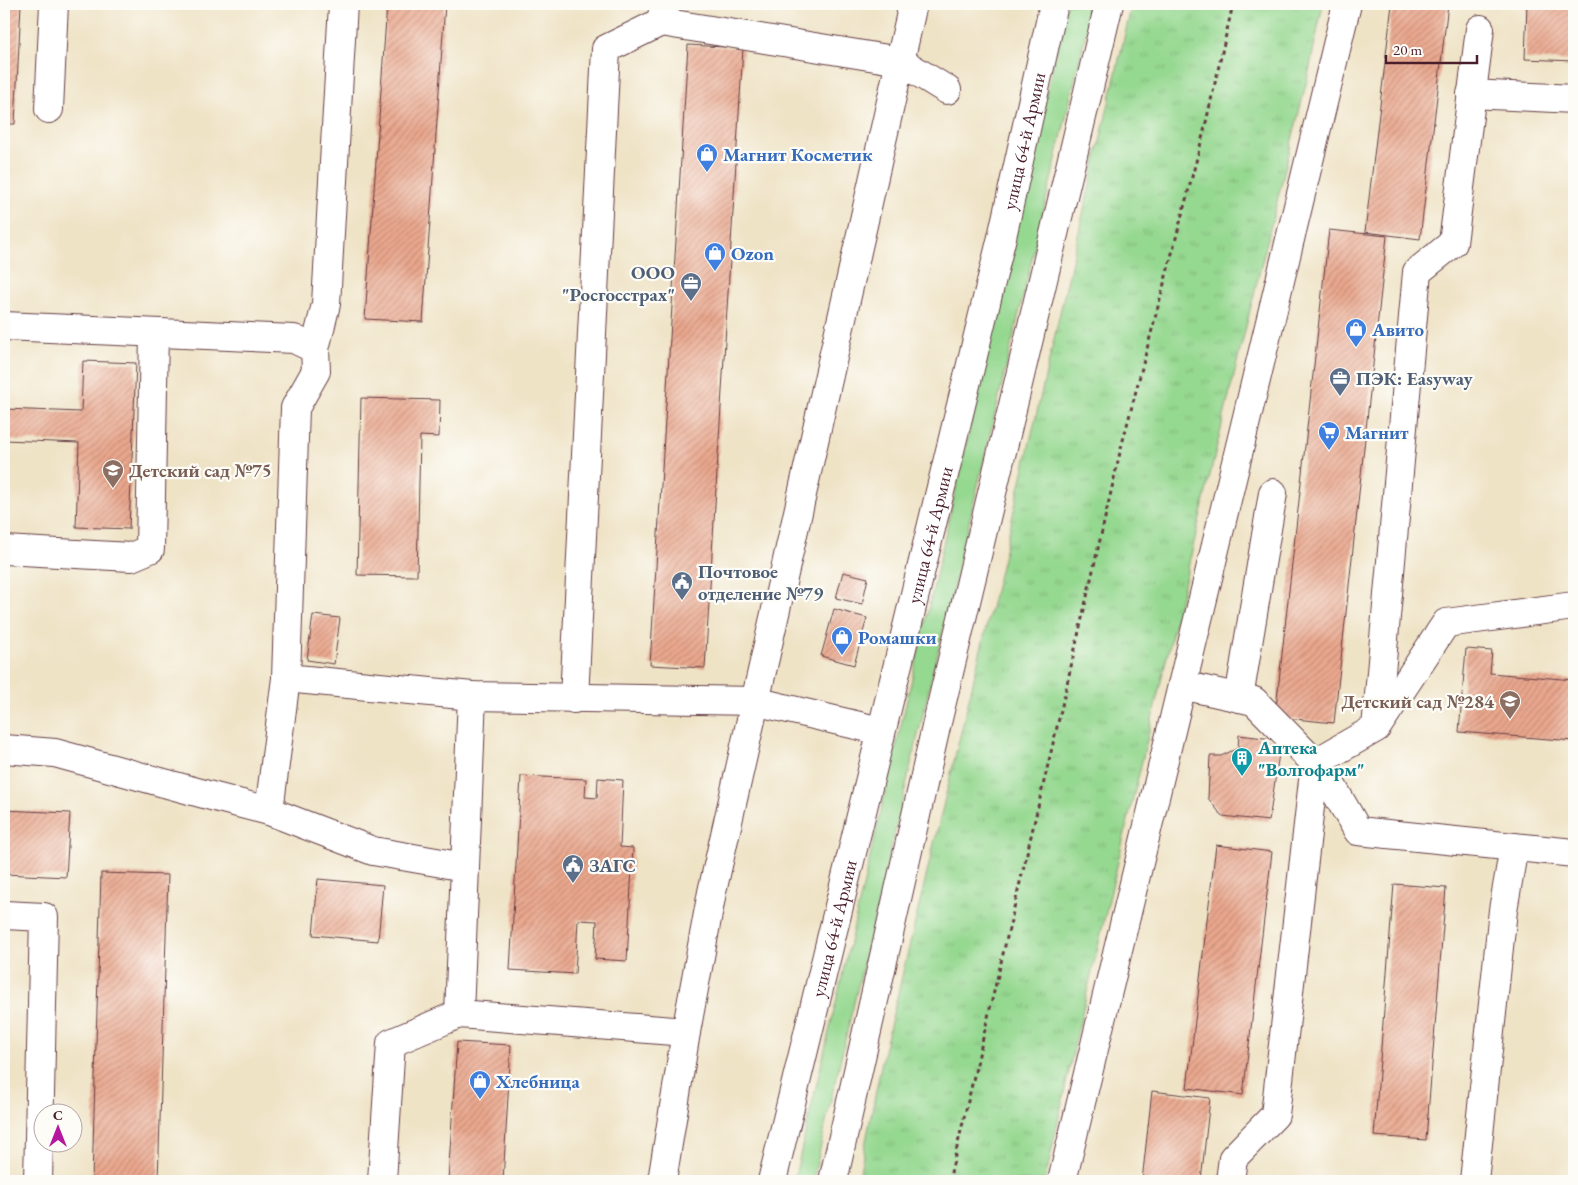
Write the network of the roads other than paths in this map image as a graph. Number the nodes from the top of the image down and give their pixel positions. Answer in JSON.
{"nodes":[{"id":1,"x":54,"y":4,"type":"edge"},
{"id":2,"x":343,"y":4,"type":"edge"},
{"id":3,"x":913,"y":4,"type":"edge"},
{"id":4,"x":1054,"y":4,"type":"edge"},
{"id":5,"x":1109,"y":4,"type":"edge"},
{"id":6,"x":1347,"y":4,"type":"edge"},
{"id":7,"x":663,"y":13,"type":"edge"},
{"id":8,"x":1480,"y":29,"type":"dead end"},
{"id":9,"x":900,"y":60,"type":"junction"},
{"id":10,"x":947,"y":90,"type":"dead end"},
{"id":11,"x":1471,"y":94,"type":"junction"},
{"id":12,"x":1574,"y":99,"type":"edge"},
{"id":13,"x":49,"y":108,"type":"dead end"},
{"id":14,"x":4,"y":326,"type":"edge"},
{"id":15,"x":154,"y":333,"type":"junction"},
{"id":16,"x":315,"y":348,"type":"junction"},
{"id":17,"x":1273,"y":492,"type":"dead end"},
{"id":18,"x":4,"y":550,"type":"edge"},
{"id":19,"x":1574,"y":606,"type":"edge"},
{"id":20,"x":286,"y":678,"type":"junction"},
{"id":21,"x":1182,"y":685,"type":"junction"},
{"id":22,"x":472,"y":696,"type":"junction"},
{"id":23,"x":1239,"y":698,"type":"junction"},
{"id":24,"x":574,"y":699,"type":"junction"},
{"id":25,"x":755,"y":701,"type":"junction"},
{"id":26,"x":1376,"y":728,"type":"junction"},
{"id":27,"x":881,"y":732,"type":"junction"},
{"id":28,"x":4,"y":750,"type":"edge"},
{"id":29,"x":1315,"y":763,"type":"junction"},
{"id":30,"x":269,"y":811,"type":"junction"},
{"id":31,"x":1514,"y":847,"type":"junction"},
{"id":32,"x":1574,"y":853,"type":"edge"},
{"id":33,"x":465,"y":867,"type":"junction"},
{"id":34,"x":4,"y":915,"type":"edge"},
{"id":35,"x":459,"y":1014,"type":"junction"},
{"id":36,"x":686,"y":1032,"type":"junction"},
{"id":37,"x":38,"y":1181,"type":"edge"},
{"id":38,"x":382,"y":1181,"type":"edge"},
{"id":39,"x":662,"y":1181,"type":"edge"},
{"id":40,"x":772,"y":1181,"type":"edge"},
{"id":41,"x":833,"y":1181,"type":"edge"},
{"id":42,"x":1062,"y":1181,"type":"edge"},
{"id":43,"x":1230,"y":1181,"type":"edge"},
{"id":44,"x":1474,"y":1181,"type":"edge"}],
"edges":[{"from":1,"to":13,"type":"main road"},
{"from":2,"to":16,"type":"main road"},
{"from":3,"to":9,"type":"main road"},
{"from":4,"to":27,"type":"main road","name":"улица 64-й Армии"},
{"from":5,"to":41,"type":"main road"},
{"from":6,"to":21,"type":"main road"},
{"from":7,"to":9,"type":"main road"},
{"from":7,"to":24,"type":"main road"},
{"from":8,"to":11,"type":"main road"},
{"from":9,"to":10,"type":"main road"},
{"from":9,"to":25,"type":"main road"},
{"from":11,"to":12,"type":"main road"},
{"from":11,"to":26,"type":"main road"},
{"from":14,"to":15,"type":"main road"},
{"from":15,"to":16,"type":"main road"},
{"from":15,"to":18,"type":"main road"},
{"from":16,"to":20,"type":"main road"},
{"from":17,"to":23,"type":"main road"},
{"from":19,"to":26,"type":"main road"},
{"from":20,"to":22,"type":"main road"},
{"from":20,"to":30,"type":"main road"},
{"from":21,"to":23,"type":"main road"},
{"from":21,"to":42,"type":"main road"},
{"from":22,"to":24,"type":"main road"},
{"from":22,"to":33,"type":"main road"},
{"from":23,"to":29,"type":"main road"},
{"from":24,"to":25,"type":"main road"},
{"from":25,"to":27,"type":"main road"},
{"from":25,"to":36,"type":"main road"},
{"from":26,"to":29,"type":"main road"},
{"from":27,"to":40,"type":"main road","name":"улица 64-й Армии"},
{"from":28,"to":30,"type":"main road"},
{"from":29,"to":31,"type":"main road"},
{"from":29,"to":43,"type":"main road"},
{"from":30,"to":33,"type":"main road"},
{"from":31,"to":32,"type":"main road"},
{"from":31,"to":44,"type":"main road"},
{"from":33,"to":35,"type":"main road"},
{"from":34,"to":37,"type":"main road"},
{"from":35,"to":36,"type":"main road"},
{"from":35,"to":38,"type":"main road"},
{"from":36,"to":39,"type":"main road"}]}
